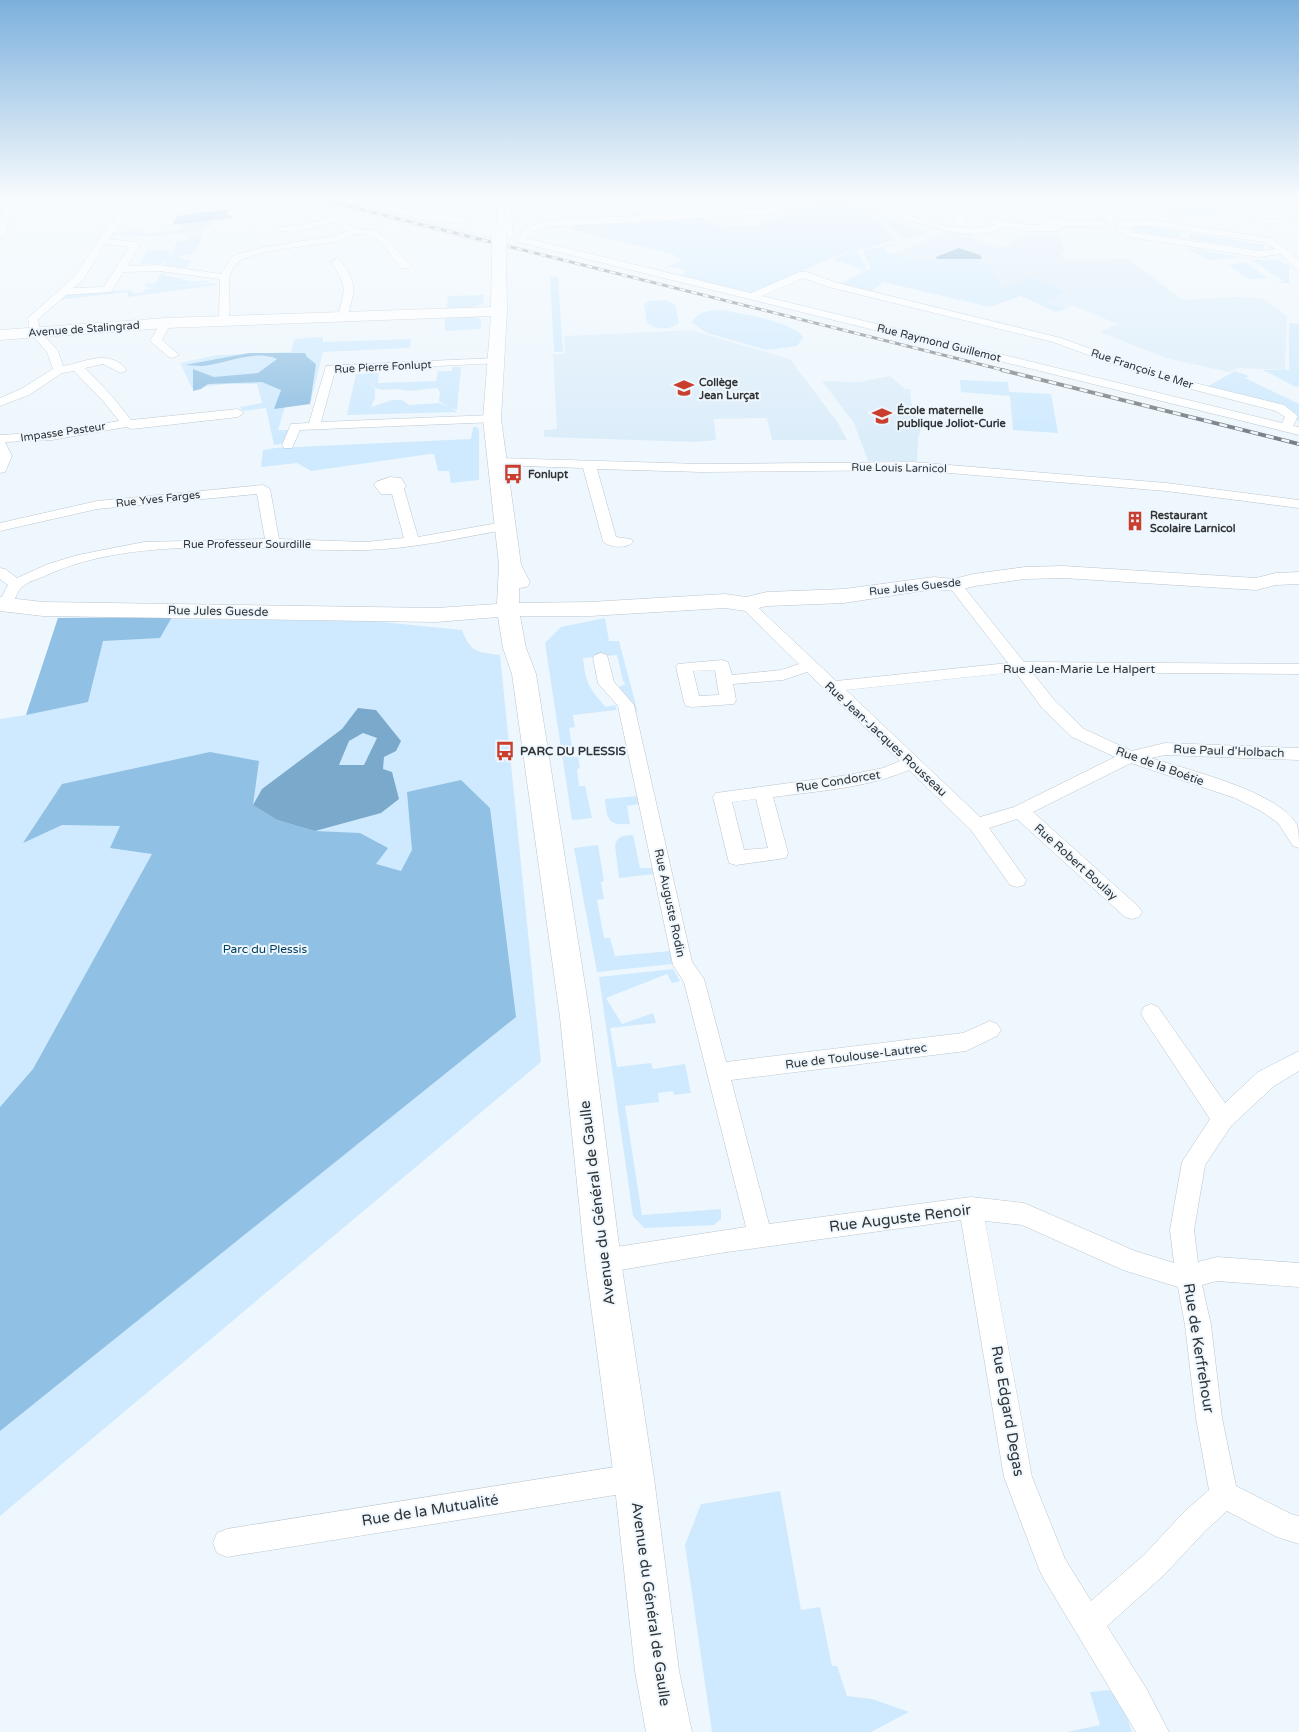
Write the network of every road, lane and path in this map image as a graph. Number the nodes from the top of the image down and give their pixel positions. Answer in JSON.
{"nodes":[{"id":1,"x":80,"y":277,"type":"edge"},
{"id":2,"x":116,"y":277,"type":"edge"},
{"id":3,"x":224,"y":277,"type":"edge"},
{"id":4,"x":346,"y":277,"type":"edge"},
{"id":5,"x":499,"y":277,"type":"edge"},
{"id":6,"x":670,"y":277,"type":"edge"},
{"id":7,"x":797,"y":277,"type":"edge"},
{"id":8,"x":811,"y":277,"type":"edge"},
{"id":9,"x":107,"y":290,"type":"joint"},
{"id":10,"x":62,"y":292,"type":"junction"},
{"id":11,"x":752,"y":297,"type":"junction"},
{"id":12,"x":499,"y":311,"type":"junction"},
{"id":13,"x":343,"y":316,"type":"junction"},
{"id":14,"x":222,"y":321,"type":"junction"},
{"id":15,"x":977,"y":321,"type":"junction"},
{"id":16,"x":166,"y":323,"type":"junction"},
{"id":17,"x":35,"y":332,"type":"junction"},
{"id":18,"x":0,"y":335,"type":"edge"},
{"id":19,"x":950,"y":346,"type":"junction"},
{"id":20,"x":173,"y":355,"type":"dead end"},
{"id":21,"x":495,"y":361,"type":"junction"},
{"id":22,"x":78,"y":367,"type":"junction"},
{"id":23,"x":59,"y":370,"type":"junction"},
{"id":24,"x":121,"y":370,"type":"dead end"},
{"id":25,"x":0,"y":402,"type":"edge"},
{"id":26,"x":238,"y":413,"type":"dead end"},
{"id":27,"x":492,"y":419,"type":"junction"},
{"id":28,"x":127,"y":423,"type":"junction"},
{"id":29,"x":314,"y":426,"type":"junction"},
{"id":30,"x":1286,"y":428,"type":"junction"},
{"id":31,"x":1299,"y":431,"type":"edge"},
{"id":32,"x":0,"y":439,"type":"edge"},
{"id":33,"x":0,"y":444,"type":"edge"},
{"id":34,"x":288,"y":445,"type":"dead end"},
{"id":35,"x":496,"y":462,"type":"junction"},
{"id":36,"x":589,"y":465,"type":"junction"},
{"id":37,"x":0,"y":468,"type":"edge"},
{"id":38,"x":397,"y":490,"type":"dead end"},
{"id":39,"x":1299,"y":504,"type":"edge"},
{"id":40,"x":504,"y":526,"type":"junction"},
{"id":41,"x":0,"y":527,"type":"edge"},
{"id":42,"x":412,"y":542,"type":"junction"},
{"id":43,"x":626,"y":542,"type":"dead end"},
{"id":44,"x":273,"y":543,"type":"junction"},
{"id":45,"x":0,"y":572,"type":"edge"},
{"id":46,"x":1297,"y":581,"type":"edge"},
{"id":47,"x":955,"y":585,"type":"junction"},
{"id":48,"x":7,"y":597,"type":"edge"},
{"id":49,"x":746,"y":604,"type":"junction"},
{"id":50,"x":518,"y":616,"type":"junction"},
{"id":51,"x":601,"y":658,"type":"dead end"},
{"id":52,"x":808,"y":666,"type":"junction"},
{"id":53,"x":1018,"y":667,"type":"junction"},
{"id":54,"x":1299,"y":669,"type":"edge"},
{"id":55,"x":726,"y":680,"type":"dead end"},
{"id":56,"x":831,"y":686,"type":"junction"},
{"id":57,"x":1299,"y":754,"type":"edge"},
{"id":58,"x":1130,"y":757,"type":"junction"},
{"id":59,"x":911,"y":763,"type":"junction"},
{"id":60,"x":764,"y":793,"type":"dead end"},
{"id":61,"x":1020,"y":811,"type":"junction"},
{"id":62,"x":977,"y":825,"type":"junction"},
{"id":63,"x":1299,"y":841,"type":"edge"},
{"id":64,"x":1018,"y":880,"type":"dead end"},
{"id":65,"x":1132,"y":912,"type":"dead end"},
{"id":66,"x":1151,"y":1013,"type":"dead end"},
{"id":67,"x":990,"y":1030,"type":"dead end"},
{"id":68,"x":1299,"y":1060,"type":"edge"},
{"id":69,"x":719,"y":1072,"type":"junction"},
{"id":70,"x":1223,"y":1119,"type":"junction"},
{"id":71,"x":971,"y":1208,"type":"junction"},
{"id":72,"x":760,"y":1236,"type":"junction"},
{"id":73,"x":603,"y":1261,"type":"junction"},
{"id":74,"x":1299,"y":1275,"type":"edge"},
{"id":75,"x":1188,"y":1277,"type":"junction"},
{"id":76,"x":634,"y":1478,"type":"junction"},
{"id":77,"x":1224,"y":1495,"type":"junction"},
{"id":78,"x":1299,"y":1530,"type":"edge"},
{"id":79,"x":227,"y":1543,"type":"dead end"},
{"id":80,"x":1088,"y":1623,"type":"junction"},
{"id":81,"x":670,"y":1732,"type":"edge"},
{"id":82,"x":1153,"y":1732,"type":"edge"}],
"edges":[{"from":1,"to":10,"type":"street"},
{"from":2,"to":9,"type":"street"},
{"from":3,"to":14,"type":"street"},
{"from":4,"to":13,"type":"street"},
{"from":5,"to":12,"type":"main road","name":"Avenue du Général de Gaulle"},
{"from":6,"to":11,"type":"street","name":"Rue Raymond Guillemot"},
{"from":7,"to":11,"type":"street","name":"Rue François Le Mer"},
{"from":8,"to":15,"type":"street","name":"Rue François Le Mer"},
{"from":9,"to":10,"type":"street"},
{"from":10,"to":17,"type":"street"},
{"from":11,"to":19,"type":"street","name":"Rue Raymond Guillemot"},
{"from":12,"to":13,"type":"main road","name":"Avenue de Stalingrad"},
{"from":12,"to":21,"type":"main road","name":"Avenue du Général de Gaulle"},
{"from":13,"to":14,"type":"main road","name":"Avenue de Stalingrad"},
{"from":14,"to":16,"type":"main road","name":"Avenue de Stalingrad"},
{"from":15,"to":19,"type":"street"},
{"from":15,"to":30,"type":"street","name":"Rue François Le Mer"},
{"from":16,"to":17,"type":"main road","name":"Avenue de Stalingrad"},
{"from":16,"to":20,"type":"street"},
{"from":17,"to":18,"type":"main road","name":"Avenue de Stalingrad"},
{"from":17,"to":23,"type":"street"},
{"from":19,"to":30,"type":"street","name":"Rue Raymond Guillemot"},
{"from":21,"to":27,"type":"main road","name":"Avenue du Général de Gaulle"},
{"from":21,"to":29,"type":"street","name":"Rue Pierre Fonlupt"},
{"from":22,"to":23,"type":"street"},
{"from":22,"to":24,"type":"street"},
{"from":22,"to":28,"type":"street"},
{"from":23,"to":25,"type":"street"},
{"from":26,"to":28,"type":"street","name":"Impasse Pasteur"},
{"from":27,"to":29,"type":"street"},
{"from":27,"to":35,"type":"main road","name":"Avenue du Général de Gaulle"},
{"from":28,"to":32,"type":"street","name":"Impasse Pasteur"},
{"from":29,"to":34,"type":"street"},
{"from":30,"to":31,"type":"street","name":"Rue Raymond Guillemot"},
{"from":33,"to":37,"type":"street"},
{"from":35,"to":36,"type":"street","name":"Rue Louis Larnicol"},
{"from":35,"to":40,"type":"main road","name":"Avenue du Général de Gaulle"},
{"from":36,"to":39,"type":"street","name":"Rue Louis Larnicol"},
{"from":36,"to":43,"type":"street"},
{"from":38,"to":42,"type":"street"},
{"from":40,"to":42,"type":"street","name":"Rue Professeur Sourdille"},
{"from":40,"to":50,"type":"main road","name":"Avenue du Général de Gaulle"},
{"from":41,"to":44,"type":"street","name":"Rue Yves Farges"},
{"from":42,"to":44,"type":"street","name":"Rue Professeur Sourdille"},
{"from":44,"to":48,"type":"street","name":"Rue Professeur Sourdille"},
{"from":45,"to":48,"type":"street"},
{"from":46,"to":47,"type":"main road","name":"Rue Jules Guesde"},
{"from":47,"to":49,"type":"main road","name":"Rue Jules Guesde"},
{"from":47,"to":53,"type":"street","name":"Rue de la Boétie"},
{"from":48,"to":50,"type":"main road","name":"Rue Jules Guesde"},
{"from":49,"to":50,"type":"main road","name":"Rue Jules Guesde"},
{"from":49,"to":52,"type":"street","name":"Rue Jean-Jacques Rousseau"},
{"from":50,"to":73,"type":"main road","name":"Avenue du Général de Gaulle"},
{"from":51,"to":69,"type":"street","name":"Rue Auguste Rodin"},
{"from":52,"to":55,"type":"street"},
{"from":52,"to":56,"type":"street","name":"Rue Jean-Jacques Rousseau"},
{"from":53,"to":54,"type":"street","name":"Rue Jean-Marie Le Halpert"},
{"from":53,"to":56,"type":"street","name":"Rue Jean-Marie Le Halpert"},
{"from":53,"to":58,"type":"street","name":"Rue de la Boétie"},
{"from":56,"to":59,"type":"street","name":"Rue Jean-Jacques Rousseau"},
{"from":57,"to":58,"type":"street","name":"Rue Paul d'Holbach"},
{"from":58,"to":61,"type":"street"},
{"from":58,"to":63,"type":"street","name":"Rue de la Boétie"},
{"from":59,"to":60,"type":"street","name":"Rue Condorcet"},
{"from":59,"to":62,"type":"street","name":"Rue Jean-Jacques Rousseau"},
{"from":61,"to":62,"type":"street"},
{"from":61,"to":65,"type":"street","name":"Rue Robert Boulay"},
{"from":62,"to":64,"type":"street","name":"Rue Jean-Jacques Rousseau"},
{"from":66,"to":70,"type":"street"},
{"from":67,"to":69,"type":"street","name":"Rue de Toulouse-Lautrec"},
{"from":68,"to":70,"type":"street","name":"Rue de Kerfrehour"},
{"from":69,"to":72,"type":"street","name":"Rue Auguste Rodin"},
{"from":70,"to":75,"type":"street","name":"Rue de Kerfrehour"},
{"from":71,"to":72,"type":"street","name":"Rue Auguste Renoir"},
{"from":71,"to":75,"type":"street","name":"Rue Auguste Renoir"},
{"from":71,"to":80,"type":"street","name":"Rue Edgard Degas"},
{"from":72,"to":73,"type":"street","name":"Rue Auguste Renoir"},
{"from":73,"to":76,"type":"main road","name":"Avenue du Général de Gaulle"},
{"from":74,"to":75,"type":"street"},
{"from":75,"to":77,"type":"street","name":"Rue de Kerfrehour"},
{"from":76,"to":79,"type":"street","name":"Rue de la Mutualité"},
{"from":76,"to":81,"type":"main road","name":"Avenue du Général de Gaulle"},
{"from":77,"to":78,"type":"street"},
{"from":77,"to":80,"type":"street"},
{"from":80,"to":82,"type":"street","name":"Rue Edgard Degas"}]}
